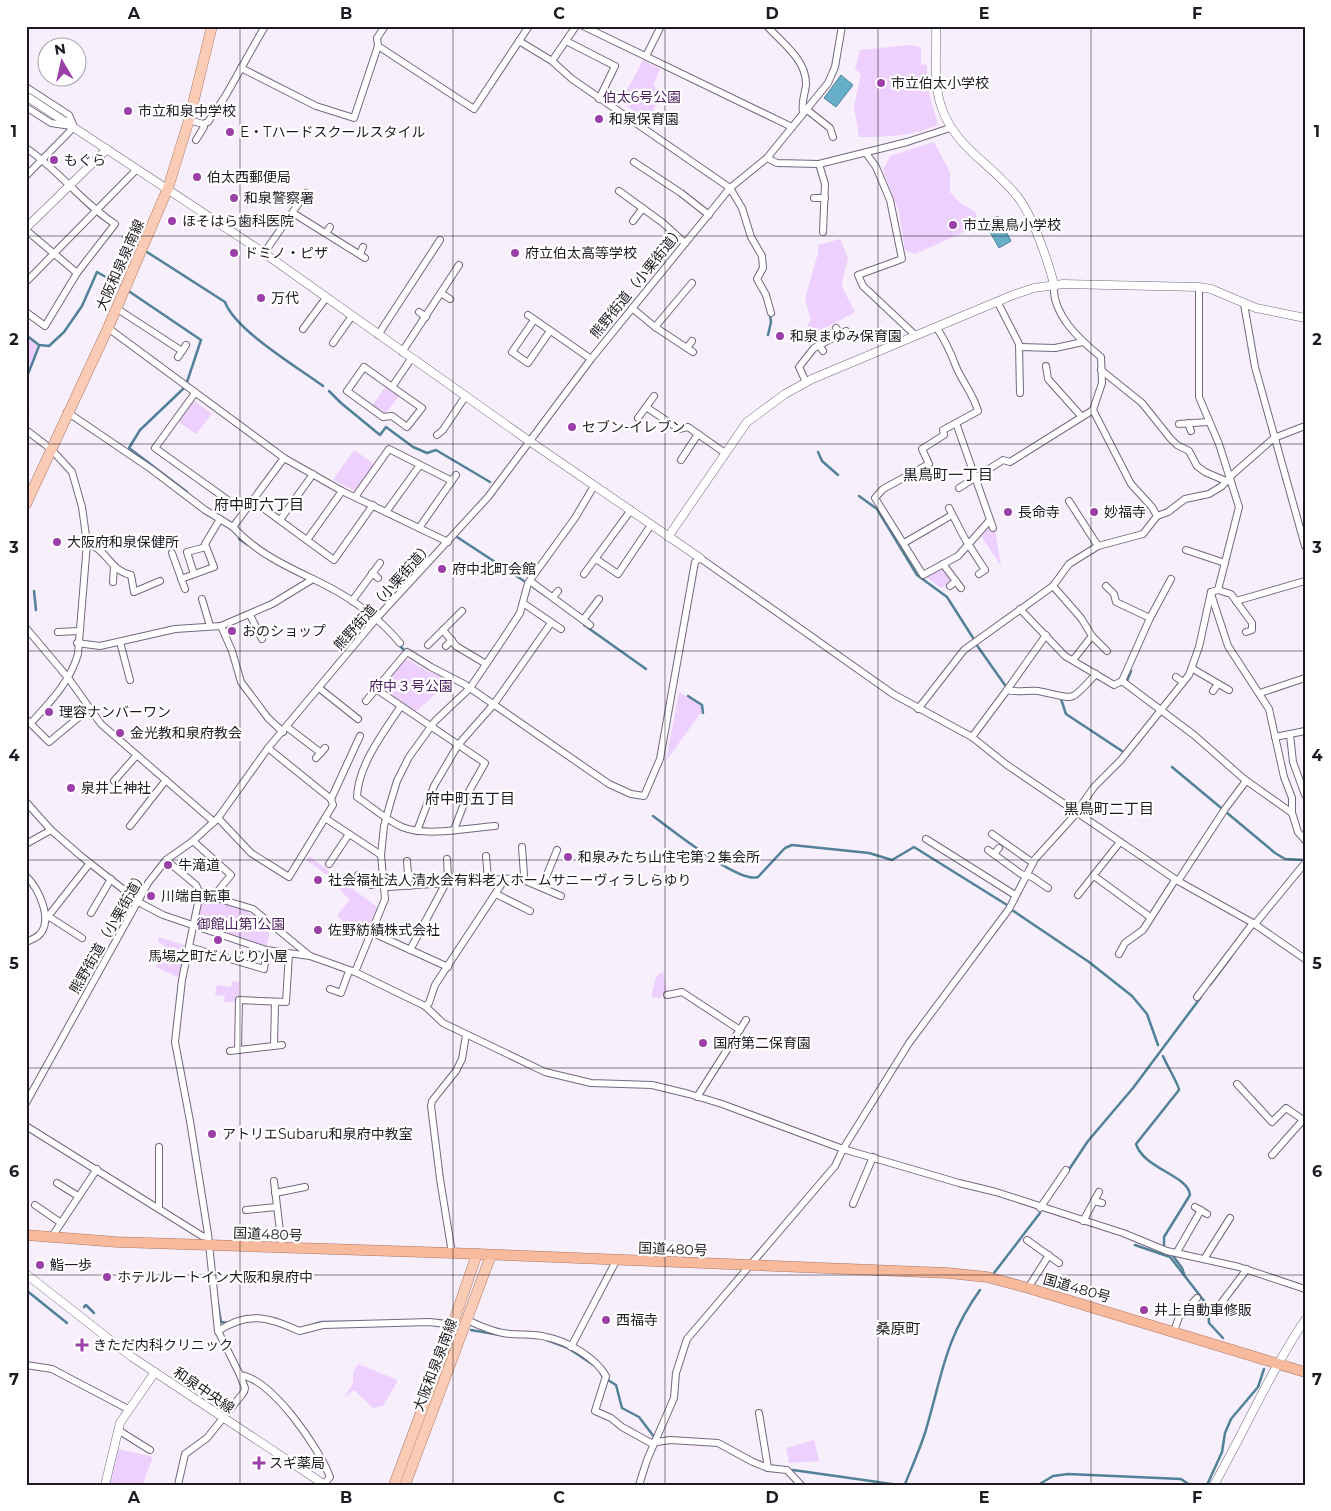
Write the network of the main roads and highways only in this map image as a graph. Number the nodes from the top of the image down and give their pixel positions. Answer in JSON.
{"nodes":[{"id":1,"x":212,"y":26,"type":"edge"},
{"id":2,"x":26,"y":504,"type":"edge"},
{"id":3,"x":26,"y":1235,"type":"edge"},
{"id":4,"x":477,"y":1254,"type":"junction"},
{"id":5,"x":491,"y":1255,"type":"junction"},
{"id":6,"x":1305,"y":1372,"type":"edge"},
{"id":7,"x":394,"y":1485,"type":"edge"},
{"id":8,"x":405,"y":1485,"type":"edge"}],
"edges":[{"from":1,"to":2,"type":"main road","name":"大阪和泉泉南線"},
{"from":3,"to":4,"type":"highway","name":"国道480号"},
{"from":4,"to":5,"type":"highway","name":"国道480号"},
{"from":4,"to":7,"type":"main road","name":"大阪和泉泉南線"},
{"from":5,"to":6,"type":"highway","name":"国道480号"},
{"from":5,"to":8,"type":"main road","name":"大阪和泉泉南線"}]}
